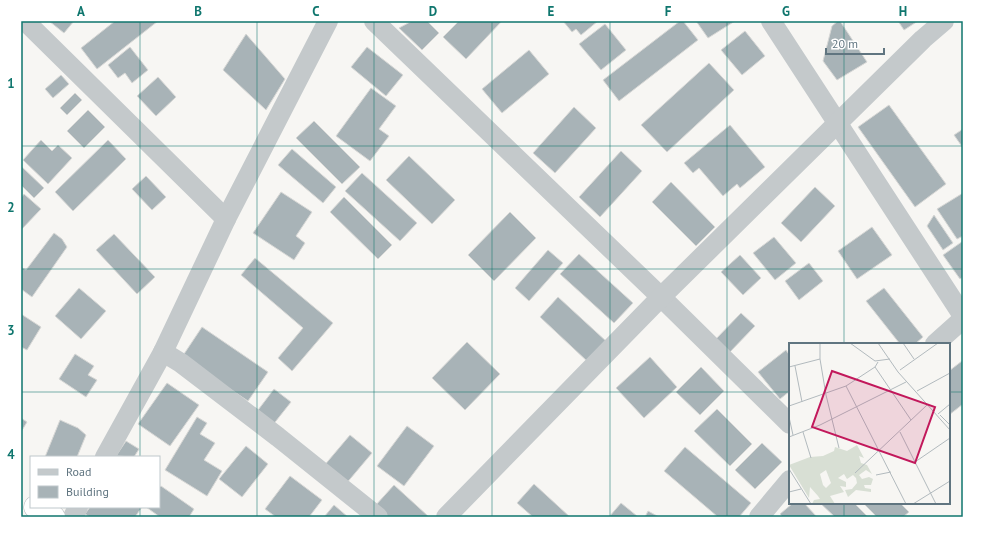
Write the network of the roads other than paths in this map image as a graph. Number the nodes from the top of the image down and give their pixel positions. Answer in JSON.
{"nodes":[{"id":1,"x":25,"y":21,"type":"edge"},
{"id":2,"x":328,"y":21,"type":"edge"},
{"id":3,"x":374,"y":21,"type":"edge"},
{"id":4,"x":771,"y":21,"type":"edge"},
{"id":5,"x":944,"y":21,"type":"edge"},
{"id":6,"x":837,"y":124,"type":"junction"},
{"id":7,"x":226,"y":219,"type":"junction"},
{"id":8,"x":661,"y":297,"type":"junction"},
{"id":9,"x":963,"y":318,"type":"edge"},
{"id":10,"x":936,"y":343,"type":"edge"},
{"id":11,"x":162,"y":352,"type":"junction"},
{"id":12,"x":789,"y":423,"type":"edge"},
{"id":13,"x":106,"y":456,"type":"edge"},
{"id":14,"x":789,"y":481,"type":"edge"},
{"id":15,"x":21,"y":500,"type":"edge"},
{"id":16,"x":30,"y":504,"type":"edge"},
{"id":17,"x":37,"y":508,"type":"edge"},
{"id":18,"x":78,"y":508,"type":"edge"},
{"id":19,"x":54,"y":517,"type":"edge"},
{"id":20,"x":73,"y":517,"type":"edge"},
{"id":21,"x":378,"y":517,"type":"edge"},
{"id":22,"x":446,"y":517,"type":"edge"},
{"id":23,"x":759,"y":517,"type":"edge"}],
"edges":[{"from":1,"to":7,"type":"street"},
{"from":2,"to":7,"type":"street"},
{"from":3,"to":8,"type":"street"},
{"from":4,"to":6,"type":"street"},
{"from":5,"to":6,"type":"street"},
{"from":6,"to":8,"type":"street"},
{"from":6,"to":9,"type":"street"},
{"from":7,"to":11,"type":"street"},
{"from":8,"to":12,"type":"street"},
{"from":8,"to":22,"type":"street"},
{"from":9,"to":10,"type":"street"},
{"from":11,"to":13,"type":"street"},
{"from":11,"to":21,"type":"street"},
{"from":14,"to":23,"type":"street"},
{"from":15,"to":16,"type":"highway"},
{"from":17,"to":19,"type":"highway"},
{"from":18,"to":20,"type":"street"}]}
